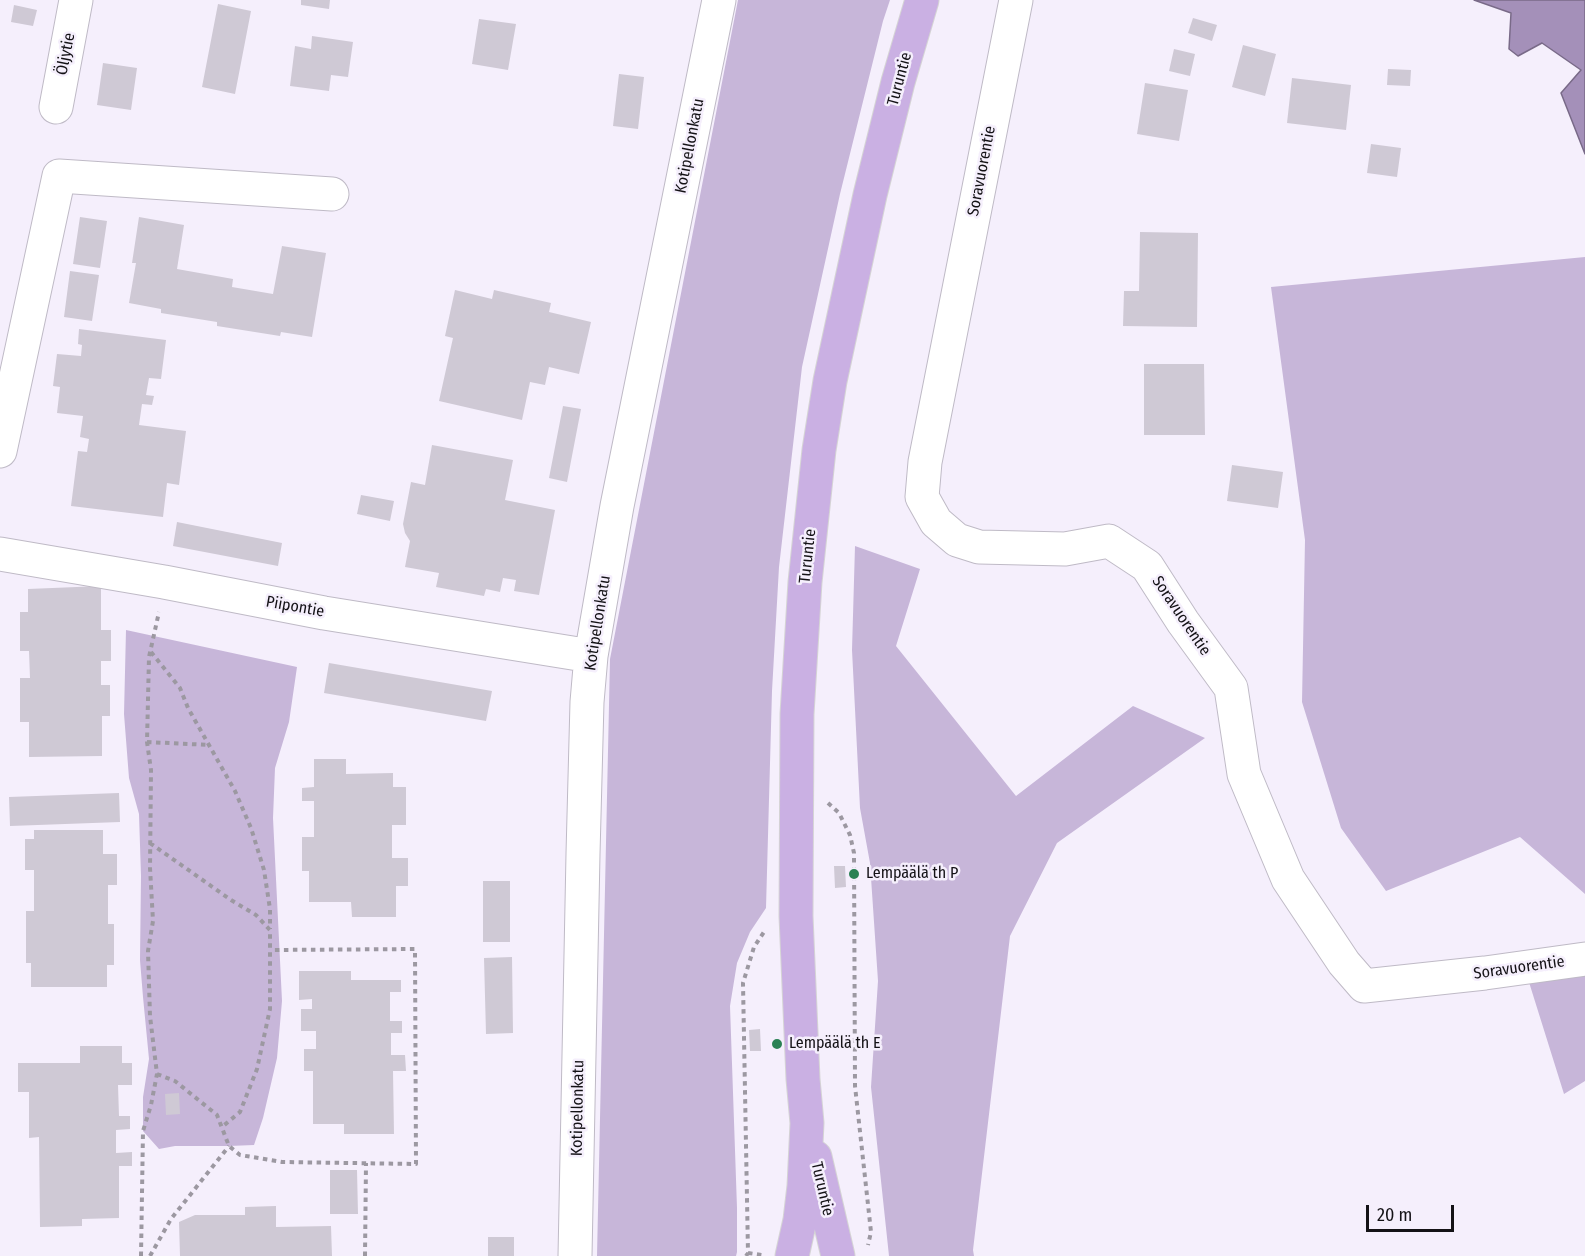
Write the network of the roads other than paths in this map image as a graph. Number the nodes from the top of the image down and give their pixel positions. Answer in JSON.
{"nodes":[{"id":1,"x":76,"y":0,"type":"edge"},
{"id":2,"x":719,"y":0,"type":"edge"},
{"id":3,"x":922,"y":0,"type":"edge"},
{"id":4,"x":1016,"y":0,"type":"edge"},
{"id":5,"x":56,"y":107,"type":"dead end"},
{"id":6,"x":332,"y":194,"type":"dead end"},
{"id":7,"x":0,"y":451,"type":"edge"},
{"id":8,"x":0,"y":554,"type":"edge"},
{"id":9,"x":591,"y":656,"type":"junction"},
{"id":10,"x":1585,"y":958,"type":"edge"},
{"id":11,"x":807,"y":1123,"type":"junction"},
{"id":12,"x":838,"y":1255,"type":"edge"},
{"id":13,"x":575,"y":1256,"type":"edge"},
{"id":14,"x":792,"y":1256,"type":"edge"}],
"edges":[{"from":1,"to":5,"type":"street","name":"Öljytie"},
{"from":2,"to":9,"type":"street","name":"Kotipellonkatu"},
{"from":3,"to":11,"type":"main road","name":"Turuntie"},
{"from":4,"to":10,"type":"street","name":"Soravuorentie"},
{"from":6,"to":7,"type":"street"},
{"from":8,"to":9,"type":"street","name":"Piipontie"},
{"from":9,"to":13,"type":"street","name":"Kotipellonkatu"},
{"from":11,"to":12,"type":"main road","name":"Turuntie"},
{"from":11,"to":14,"type":"main road","name":"Turuntie"}]}
